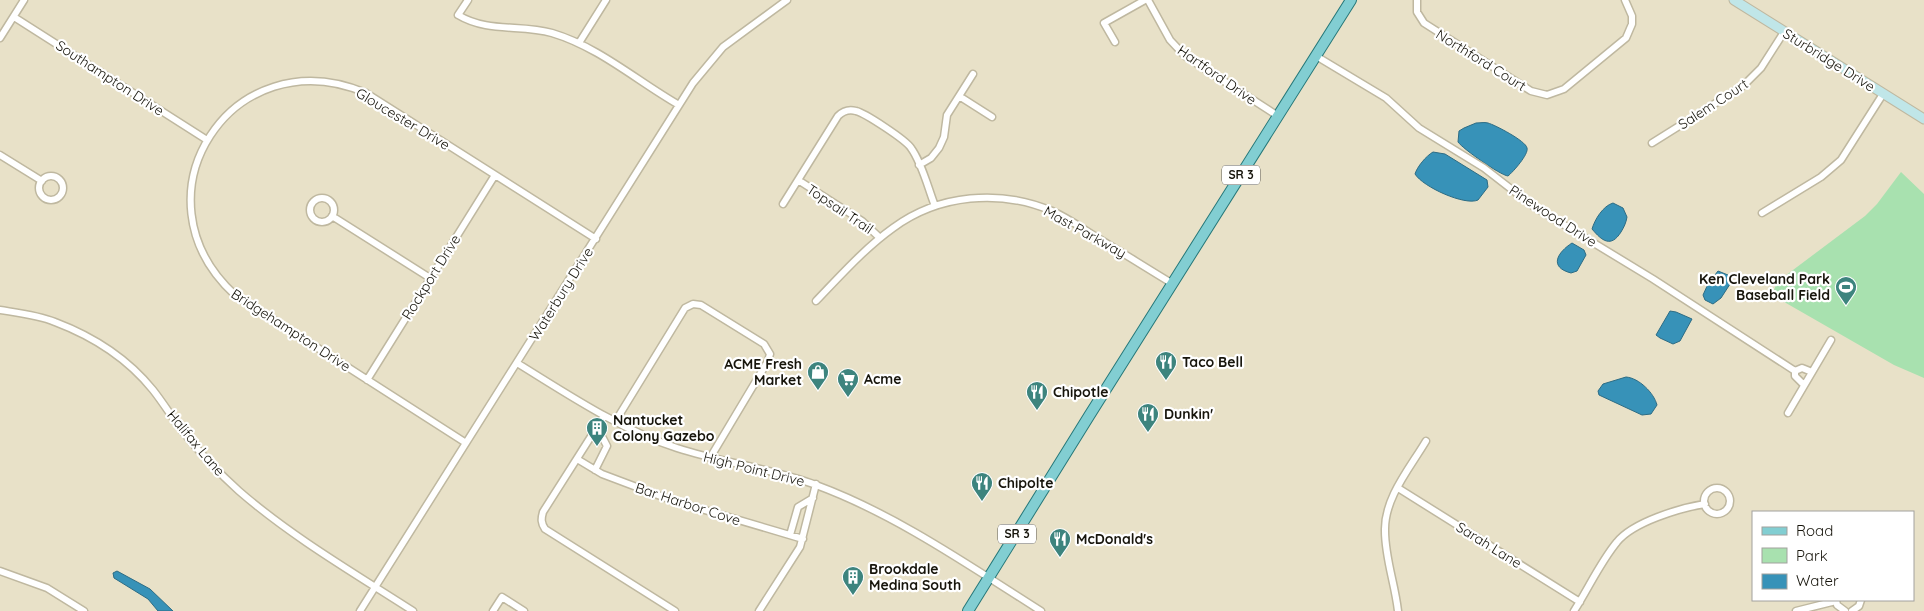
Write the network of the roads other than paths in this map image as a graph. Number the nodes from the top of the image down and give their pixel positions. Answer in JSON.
{"nodes":[{"id":1,"x":24,"y":0,"type":"edge"},
{"id":2,"x":468,"y":0,"type":"edge"},
{"id":3,"x":606,"y":0,"type":"edge"},
{"id":4,"x":787,"y":0,"type":"edge"},
{"id":5,"x":1147,"y":0,"type":"edge"},
{"id":6,"x":1351,"y":0,"type":"edge"},
{"id":7,"x":1418,"y":0,"type":"edge"},
{"id":8,"x":1625,"y":0,"type":"edge"},
{"id":9,"x":1734,"y":0,"type":"edge"},
{"id":10,"x":14,"y":16,"type":"junction"},
{"id":11,"x":1784,"y":32,"type":"junction"},
{"id":12,"x":0,"y":38,"type":"edge"},
{"id":13,"x":1115,"y":42,"type":"dead end"},
{"id":14,"x":579,"y":43,"type":"junction"},
{"id":15,"x":1316,"y":56,"type":"junction"},
{"id":16,"x":973,"y":74,"type":"dead end"},
{"id":17,"x":1883,"y":94,"type":"junction"},
{"id":18,"x":959,"y":96,"type":"junction"},
{"id":19,"x":679,"y":105,"type":"junction"},
{"id":20,"x":1278,"y":116,"type":"junction"},
{"id":21,"x":992,"y":117,"type":"dead end"},
{"id":22,"x":1924,"y":120,"type":"edge"},
{"id":23,"x":207,"y":140,"type":"junction"},
{"id":24,"x":1652,"y":143,"type":"dead end"},
{"id":25,"x":0,"y":155,"type":"edge"},
{"id":26,"x":919,"y":165,"type":"junction"},
{"id":27,"x":495,"y":175,"type":"junction"},
{"id":28,"x":798,"y":180,"type":"junction"},
{"id":29,"x":42,"y":181,"type":"dead end"},
{"id":30,"x":783,"y":204,"type":"dead end"},
{"id":31,"x":935,"y":206,"type":"junction"},
{"id":32,"x":1762,"y":213,"type":"dead end"},
{"id":33,"x":332,"y":216,"type":"dead end"},
{"id":34,"x":880,"y":238,"type":"junction"},
{"id":35,"x":596,"y":239,"type":"junction"},
{"id":36,"x":430,"y":278,"type":"junction"},
{"id":37,"x":1173,"y":284,"type":"junction"},
{"id":38,"x":816,"y":301,"type":"dead end"},
{"id":39,"x":0,"y":310,"type":"edge"},
{"id":40,"x":1831,"y":340,"type":"dead end"},
{"id":41,"x":517,"y":363,"type":"junction"},
{"id":42,"x":1795,"y":370,"type":"junction"},
{"id":43,"x":1812,"y":372,"type":"junction"},
{"id":44,"x":367,"y":380,"type":"junction"},
{"id":45,"x":1804,"y":385,"type":"junction"},
{"id":46,"x":1788,"y":413,"type":"dead end"},
{"id":47,"x":604,"y":416,"type":"junction"},
{"id":48,"x":615,"y":422,"type":"junction"},
{"id":49,"x":597,"y":427,"type":"junction"},
{"id":50,"x":1426,"y":441,"type":"dead end"},
{"id":51,"x":466,"y":443,"type":"junction"},
{"id":52,"x":710,"y":458,"type":"junction"},
{"id":53,"x":577,"y":459,"type":"junction"},
{"id":54,"x":595,"y":470,"type":"junction"},
{"id":55,"x":816,"y":484,"type":"junction"},
{"id":56,"x":1398,"y":488,"type":"junction"},
{"id":57,"x":813,"y":498,"type":"junction"},
{"id":58,"x":1705,"y":504,"type":"junction"},
{"id":59,"x":790,"y":535,"type":"junction"},
{"id":60,"x":803,"y":539,"type":"junction"},
{"id":61,"x":0,"y":571,"type":"edge"},
{"id":62,"x":989,"y":578,"type":"junction"},
{"id":63,"x":376,"y":587,"type":"junction"},
{"id":64,"x":1836,"y":601,"type":"edge"},
{"id":65,"x":1861,"y":601,"type":"edge"},
{"id":66,"x":1580,"y":602,"type":"junction"},
{"id":67,"x":84,"y":611,"type":"edge"},
{"id":68,"x":360,"y":611,"type":"edge"},
{"id":69,"x":413,"y":611,"type":"edge"},
{"id":70,"x":493,"y":611,"type":"edge"},
{"id":71,"x":524,"y":611,"type":"edge"},
{"id":72,"x":675,"y":611,"type":"edge"},
{"id":73,"x":759,"y":611,"type":"edge"},
{"id":74,"x":968,"y":611,"type":"edge"},
{"id":75,"x":1041,"y":611,"type":"edge"},
{"id":76,"x":1398,"y":611,"type":"edge"},
{"id":77,"x":1574,"y":611,"type":"edge"},
{"id":78,"x":1796,"y":611,"type":"edge"},
{"id":79,"x":1845,"y":611,"type":"edge"},
{"id":80,"x":1852,"y":611,"type":"edge"}],
"edges":[{"from":1,"to":10,"type":"street"},
{"from":2,"to":14,"type":"street"},
{"from":3,"to":14,"type":"street"},
{"from":4,"to":19,"type":"street","name":"Waterbury Drive"},
{"from":5,"to":13,"type":"street"},
{"from":5,"to":20,"type":"street","name":"Hartford Drive"},
{"from":6,"to":15,"type":"main road","number":"SR 3"},
{"from":7,"to":8,"type":"street","name":"Northford Court"},
{"from":9,"to":11,"type":"street","name":"Sturbridge Drive"},
{"from":10,"to":12,"type":"street"},
{"from":10,"to":23,"type":"street","name":"Southampton Drive"},
{"from":11,"to":17,"type":"street","name":"Sturbridge Drive"},
{"from":11,"to":24,"type":"street","name":"Salem Court"},
{"from":14,"to":19,"type":"street"},
{"from":15,"to":20,"type":"main road","number":"SR 3"},
{"from":15,"to":42,"type":"street","name":"Pinewood Drive"},
{"from":16,"to":18,"type":"street"},
{"from":17,"to":22,"type":"street","name":"Sturbridge Drive"},
{"from":17,"to":32,"type":"street"},
{"from":18,"to":21,"type":"street"},
{"from":18,"to":26,"type":"street"},
{"from":19,"to":35,"type":"street","name":"Waterbury Drive"},
{"from":20,"to":37,"type":"main road","number":"SR 3"},
{"from":23,"to":27,"type":"street","name":"Gloucester Drive"},
{"from":23,"to":44,"type":"street","name":"Bridgehampton Drive"},
{"from":25,"to":29,"type":"street"},
{"from":26,"to":28,"type":"street"},
{"from":26,"to":31,"type":"street"},
{"from":27,"to":35,"type":"street","name":"Gloucester Drive"},
{"from":27,"to":36,"type":"street","name":"Rockport Drive"},
{"from":28,"to":30,"type":"street"},
{"from":28,"to":34,"type":"street","name":"Topsail Trail"},
{"from":31,"to":34,"type":"street","name":"Mast Parkway"},
{"from":31,"to":37,"type":"street","name":"Mast Parkway"},
{"from":33,"to":36,"type":"street"},
{"from":34,"to":38,"type":"street","name":"Mast Parkway"},
{"from":35,"to":41,"type":"street","name":"Waterbury Drive"},
{"from":36,"to":44,"type":"street","name":"Rockport Drive"},
{"from":37,"to":62,"type":"main road","number":"SR 3"},
{"from":39,"to":63,"type":"street","name":"Halifax Lane"},
{"from":40,"to":43,"type":"street"},
{"from":41,"to":47,"type":"street","name":"High Point Drive"},
{"from":41,"to":51,"type":"street","name":"Waterbury Drive"},
{"from":42,"to":43,"type":"street","name":"Pinewood Drive"},
{"from":42,"to":45,"type":"street","name":"Pinewood Drive"},
{"from":43,"to":45,"type":"street"},
{"from":44,"to":51,"type":"street","name":"Bridgehampton Drive"},
{"from":45,"to":46,"type":"street"},
{"from":47,"to":48,"type":"street","name":"High Point Drive"},
{"from":47,"to":49,"type":"street"},
{"from":48,"to":52,"type":"street","name":"High Point Drive"},
{"from":48,"to":52,"type":"street"},
{"from":49,"to":53,"type":"street"},
{"from":49,"to":54,"type":"street"},
{"from":50,"to":56,"type":"street"},
{"from":51,"to":63,"type":"street","name":"Waterbury Drive"},
{"from":52,"to":55,"type":"street","name":"High Point Drive"},
{"from":53,"to":54,"type":"street","name":"Bar Harbor Cove"},
{"from":53,"to":72,"type":"street"},
{"from":54,"to":59,"type":"street","name":"Bar Harbor Cove"},
{"from":55,"to":57,"type":"street"},
{"from":55,"to":62,"type":"street","name":"High Point Drive"},
{"from":56,"to":66,"type":"street","name":"Sarah Lane"},
{"from":56,"to":76,"type":"street"},
{"from":57,"to":59,"type":"street"},
{"from":57,"to":60,"type":"street"},
{"from":58,"to":58,"type":"street"},
{"from":58,"to":66,"type":"street"},
{"from":59,"to":60,"type":"street","name":"Bar Harbor Cove"},
{"from":60,"to":73,"type":"street"},
{"from":61,"to":67,"type":"street"},
{"from":62,"to":74,"type":"main road","number":"SR 3"},
{"from":62,"to":75,"type":"street","name":"High Point Drive"},
{"from":63,"to":68,"type":"street","name":"Waterbury Drive"},
{"from":63,"to":69,"type":"street","name":"Halifax Lane"},
{"from":64,"to":78,"type":"street"},
{"from":64,"to":79,"type":"street"},
{"from":65,"to":80,"type":"street"},
{"from":66,"to":77,"type":"street"},
{"from":70,"to":71,"type":"street"}]}
